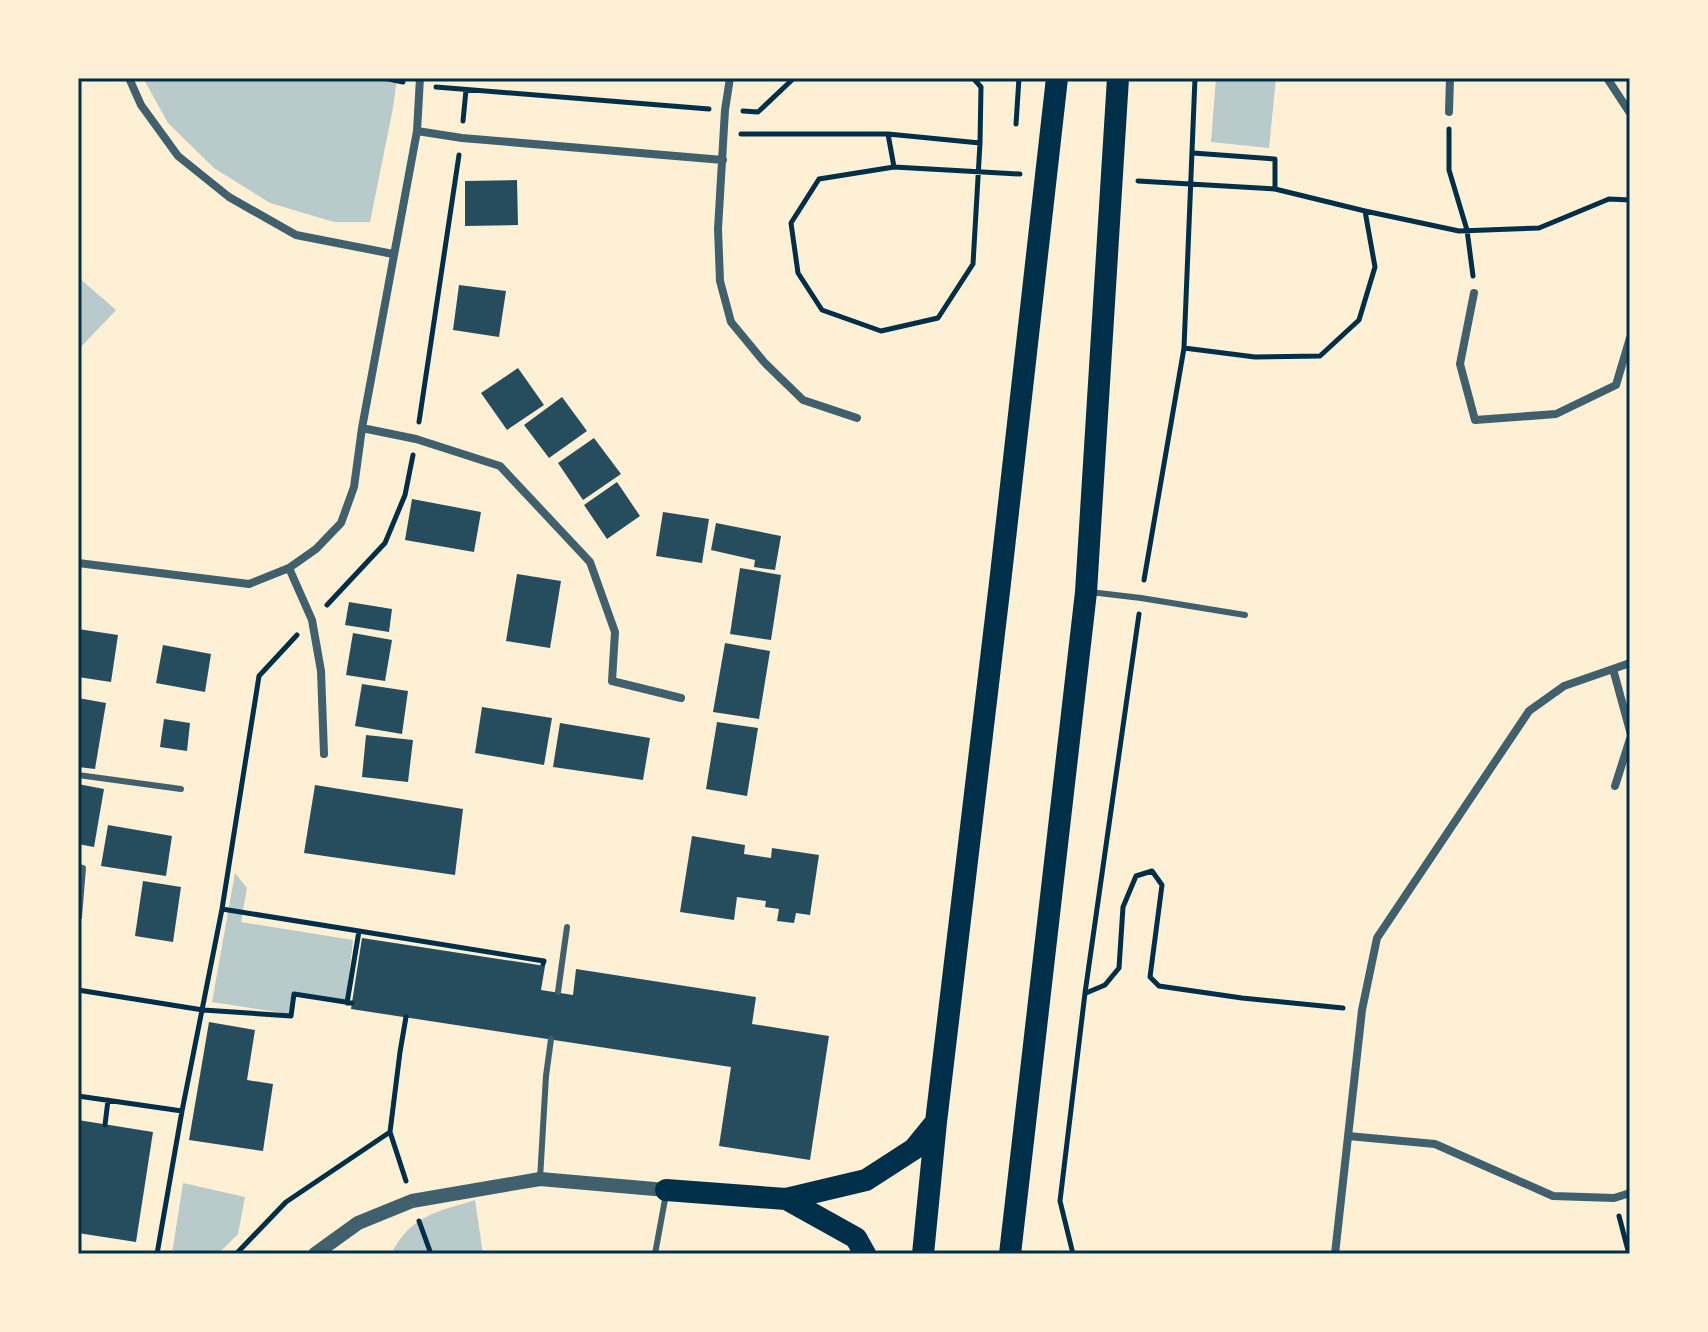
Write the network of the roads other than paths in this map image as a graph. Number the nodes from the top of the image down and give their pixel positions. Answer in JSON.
{"nodes":[{"id":1,"x":129,"y":78,"type":"edge"},
{"id":2,"x":730,"y":78,"type":"edge"},
{"id":3,"x":1057,"y":78,"type":"edge"},
{"id":4,"x":1118,"y":78,"type":"edge"},
{"id":5,"x":1450,"y":78,"type":"edge"},
{"id":6,"x":1607,"y":78,"type":"edge"},
{"id":7,"x":420,"y":82,"type":"edge"},
{"id":8,"x":1449,"y":112,"type":"road end"},
{"id":9,"x":1630,"y":113,"type":"edge"},
{"id":10,"x":417,"y":131,"type":"junction"},
{"id":11,"x":723,"y":160,"type":"junction"},
{"id":12,"x":393,"y":254,"type":"junction"},
{"id":13,"x":1474,"y":293,"type":"road end"},
{"id":14,"x":1630,"y":338,"type":"edge"},
{"id":15,"x":857,"y":418,"type":"dead end"},
{"id":16,"x":362,"y":428,"type":"junction"},
{"id":17,"x":78,"y":563,"type":"edge"},
{"id":18,"x":289,"y":568,"type":"junction"},
{"id":19,"x":1086,"y":592,"type":"junction"},
{"id":20,"x":1245,"y":615,"type":"dead end"},
{"id":21,"x":1630,"y":663,"type":"edge"},
{"id":22,"x":1613,"y":669,"type":"junction"},
{"id":23,"x":681,"y":698,"type":"dead end"},
{"id":24,"x":1630,"y":731,"type":"edge"},
{"id":25,"x":1630,"y":739,"type":"edge"},
{"id":26,"x":324,"y":754,"type":"dead end"},
{"id":27,"x":78,"y":775,"type":"edge"},
{"id":28,"x":1615,"y":786,"type":"dead end"},
{"id":29,"x":181,"y":789,"type":"dead end"},
{"id":30,"x":78,"y":867,"type":"edge"},
{"id":31,"x":79,"y":917,"type":"edge"},
{"id":32,"x":567,"y":927,"type":"dead end"},
{"id":33,"x":558,"y":992,"type":"dead end"},
{"id":34,"x":551,"y":1039,"type":"dead end"},
{"id":35,"x":936,"y":1122,"type":"junction"},
{"id":36,"x":1348,"y":1136,"type":"junction"},
{"id":37,"x":540,"y":1179,"type":"junction"},
{"id":38,"x":666,"y":1190,"type":"junction"},
{"id":39,"x":1630,"y":1193,"type":"edge"},
{"id":40,"x":786,"y":1199,"type":"junction"},
{"id":41,"x":315,"y":1254,"type":"edge"},
{"id":42,"x":655,"y":1254,"type":"edge"},
{"id":43,"x":865,"y":1254,"type":"edge"},
{"id":44,"x":923,"y":1254,"type":"edge"},
{"id":45,"x":1010,"y":1254,"type":"edge"},
{"id":46,"x":1335,"y":1254,"type":"edge"}],
"edges":[{"from":1,"to":12,"type":"street"},
{"from":2,"to":11,"type":"street"},
{"from":3,"to":35,"type":"highway"},
{"from":4,"to":19,"type":"highway"},
{"from":5,"to":8,"type":"street"},
{"from":6,"to":9,"type":"street"},
{"from":7,"to":10,"type":"street"},
{"from":10,"to":11,"type":"street"},
{"from":10,"to":12,"type":"street"},
{"from":11,"to":15,"type":"street"},
{"from":12,"to":16,"type":"street"},
{"from":13,"to":14,"type":"street"},
{"from":16,"to":18,"type":"street"},
{"from":16,"to":23,"type":"street"},
{"from":17,"to":18,"type":"street"},
{"from":18,"to":26,"type":"street"},
{"from":19,"to":20,"type":"lane"},
{"from":19,"to":45,"type":"highway"},
{"from":21,"to":22,"type":"street"},
{"from":22,"to":24,"type":"street"},
{"from":22,"to":36,"type":"street"},
{"from":25,"to":28,"type":"street"},
{"from":27,"to":29,"type":"lane"},
{"from":30,"to":31,"type":"lane"},
{"from":32,"to":33,"type":"lane"},
{"from":34,"to":37,"type":"lane"},
{"from":35,"to":40,"type":"highway"},
{"from":35,"to":44,"type":"highway"},
{"from":36,"to":39,"type":"street"},
{"from":36,"to":46,"type":"street"},
{"from":37,"to":38,"type":"street"},
{"from":37,"to":41,"type":"street"},
{"from":38,"to":40,"type":"highway"},
{"from":38,"to":42,"type":"lane"},
{"from":40,"to":43,"type":"highway"}]}
